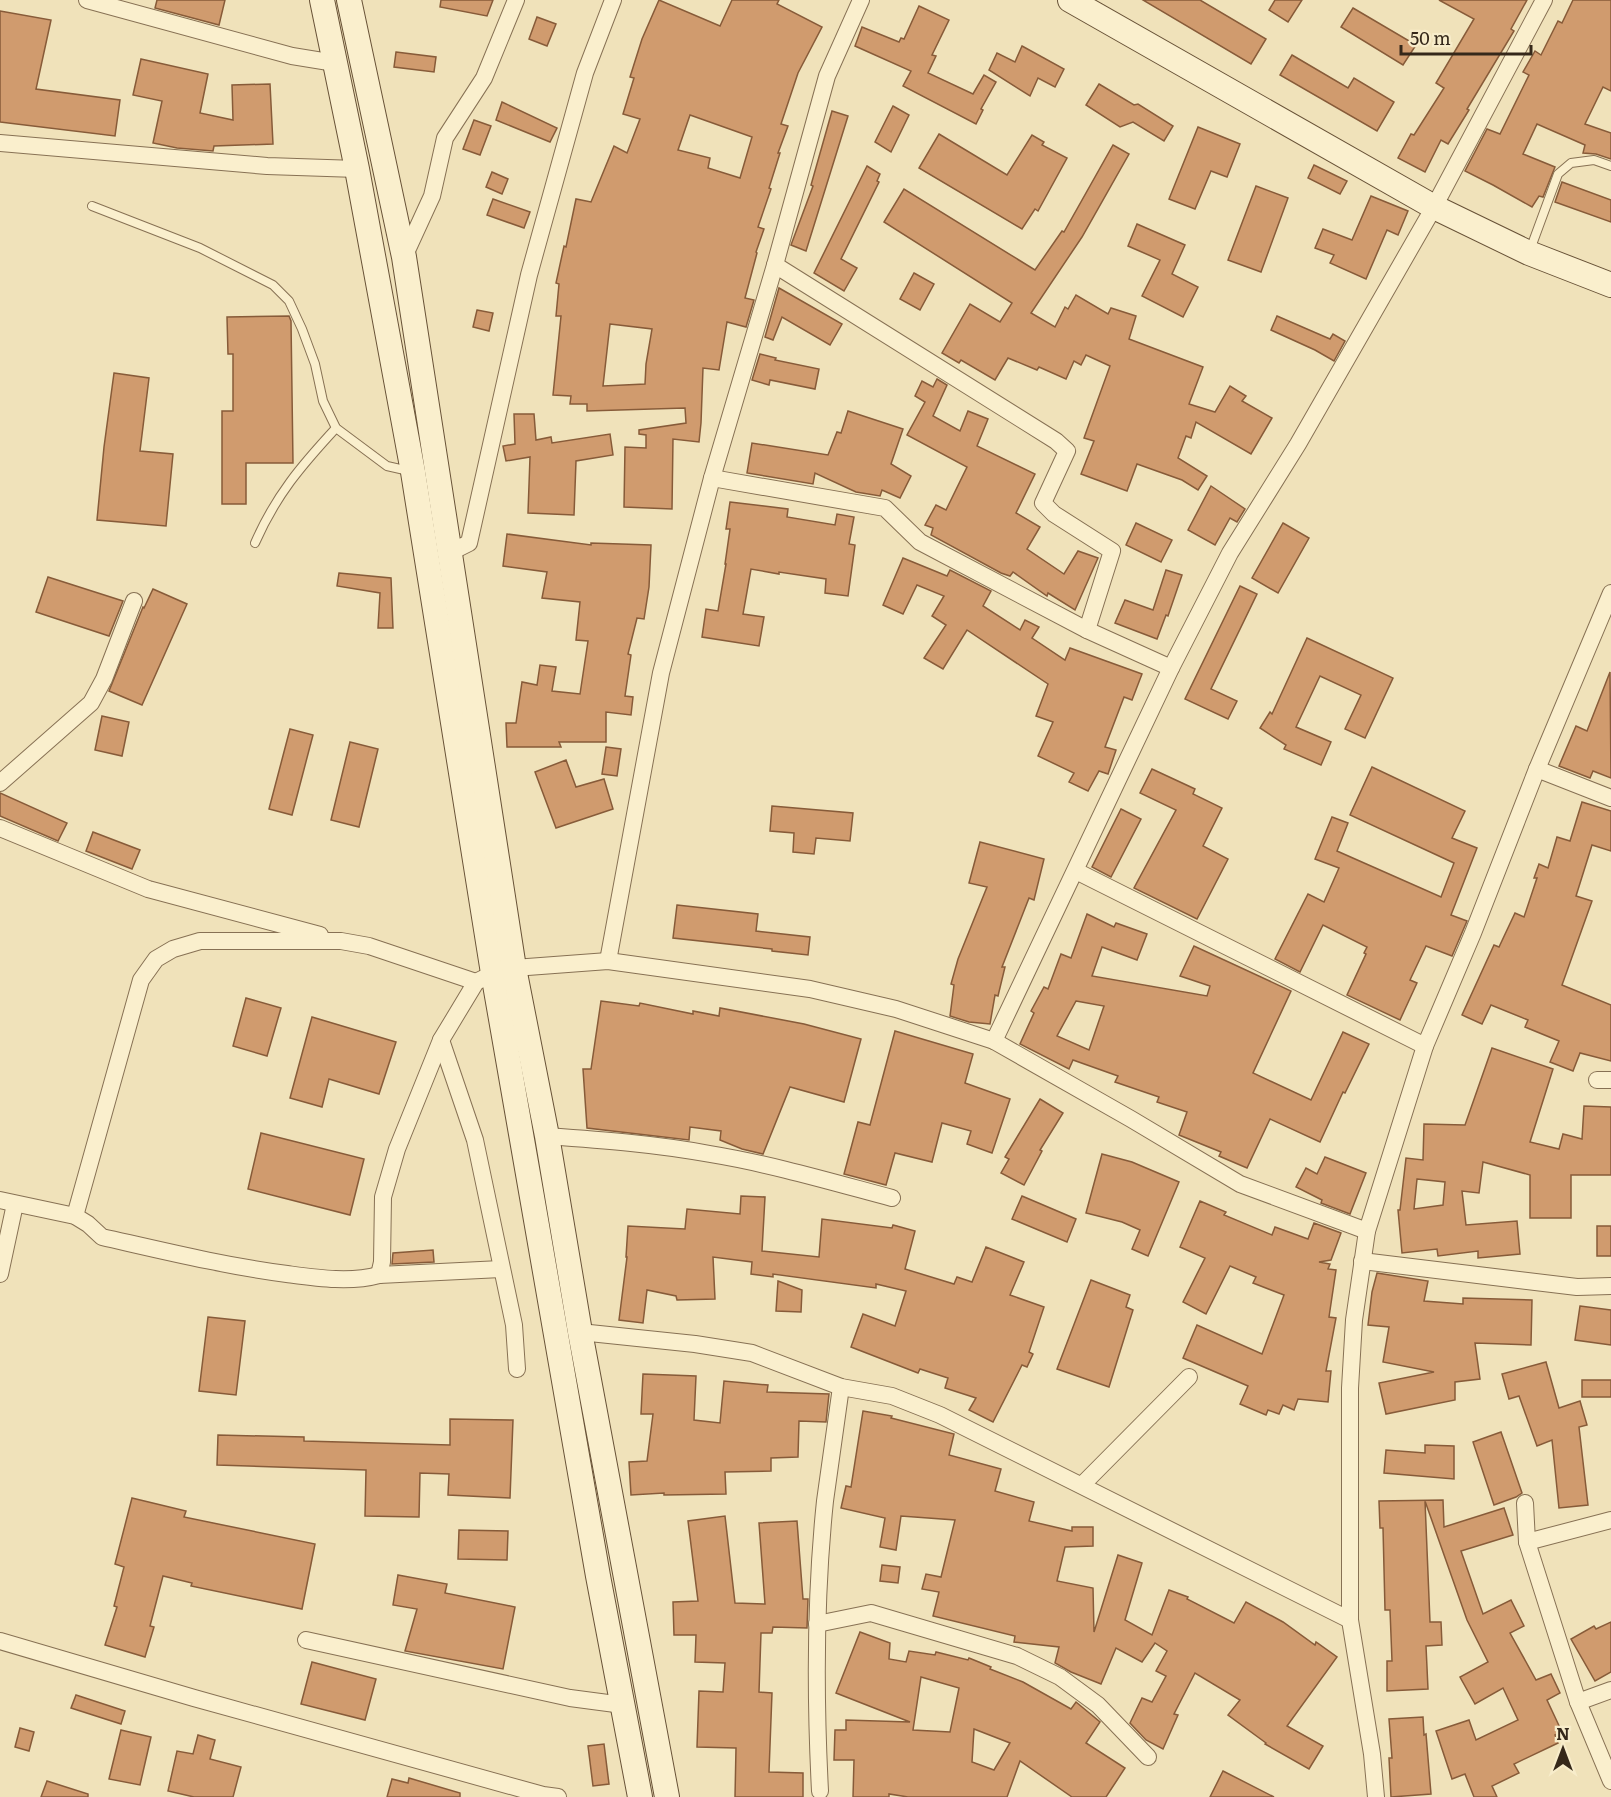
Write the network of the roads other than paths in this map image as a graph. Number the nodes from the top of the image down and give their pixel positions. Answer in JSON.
{"nodes":[{"id":1,"x":87,"y":0,"type":"edge"},
{"id":2,"x":322,"y":0,"type":"edge"},
{"id":3,"x":350,"y":0,"type":"edge"},
{"id":4,"x":516,"y":0,"type":"edge"},
{"id":5,"x":613,"y":0,"type":"edge"},
{"id":6,"x":861,"y":0,"type":"edge"},
{"id":7,"x":1070,"y":0,"type":"edge"},
{"id":8,"x":1544,"y":0,"type":"edge"},
{"id":9,"x":335,"y":63,"type":"junction"},
{"id":10,"x":0,"y":143,"type":"edge"},
{"id":11,"x":1611,"y":166,"type":"edge"},
{"id":12,"x":357,"y":170,"type":"junction"},
{"id":13,"x":92,"y":206,"type":"dead end"},
{"id":14,"x":1434,"y":207,"type":"junction"},
{"id":15,"x":1528,"y":253,"type":"junction"},
{"id":16,"x":404,"y":257,"type":"junction"},
{"id":17,"x":775,"y":265,"type":"junction"},
{"id":18,"x":1609,"y":282,"type":"edge"},
{"id":19,"x":336,"y":428,"type":"junction"},
{"id":20,"x":413,"y":472,"type":"junction"},
{"id":21,"x":712,"y":478,"type":"junction"},
{"id":22,"x":255,"y":543,"type":"dead end"},
{"id":23,"x":451,"y":552,"type":"junction"},
{"id":24,"x":1611,"y":593,"type":"edge"},
{"id":25,"x":134,"y":601,"type":"dead end"},
{"id":26,"x":1087,"y":630,"type":"junction"},
{"id":27,"x":1171,"y":668,"type":"junction"},
{"id":28,"x":1537,"y":769,"type":"junction"},
{"id":29,"x":0,"y":783,"type":"edge"},
{"id":30,"x":1611,"y":798,"type":"edge"},
{"id":31,"x":0,"y":828,"type":"edge"},
{"id":32,"x":1076,"y":871,"type":"junction"},
{"id":33,"x":341,"y":941,"type":"junction"},
{"id":34,"x":608,"y":961,"type":"junction"},
{"id":35,"x":494,"y":974,"type":"junction"},
{"id":36,"x":441,"y":1040,"type":"junction"},
{"id":37,"x":994,"y":1041,"type":"junction"},
{"id":38,"x":1425,"y":1046,"type":"junction"},
{"id":39,"x":547,"y":1136,"type":"junction"},
{"id":40,"x":892,"y":1198,"type":"dead end"},
{"id":41,"x":7,"y":1202,"type":"edge"},
{"id":42,"x":75,"y":1215,"type":"junction"},
{"id":43,"x":1367,"y":1231,"type":"junction"},
{"id":44,"x":1362,"y":1261,"type":"junction"},
{"id":45,"x":501,"y":1269,"type":"junction"},
{"id":46,"x":0,"y":1274,"type":"edge"},
{"id":47,"x":379,"y":1275,"type":"junction"},
{"id":48,"x":1611,"y":1286,"type":"edge"},
{"id":49,"x":580,"y":1332,"type":"junction"},
{"id":50,"x":517,"y":1369,"type":"dead end"},
{"id":51,"x":1189,"y":1377,"type":"dead end"},
{"id":52,"x":841,"y":1387,"type":"junction"},
{"id":53,"x":1082,"y":1485,"type":"junction"},
{"id":54,"x":1525,"y":1503,"type":"dead end"},
{"id":55,"x":1611,"y":1520,"type":"edge"},
{"id":56,"x":1527,"y":1542,"type":"junction"},
{"id":57,"x":1350,"y":1620,"type":"junction"},
{"id":58,"x":817,"y":1624,"type":"junction"},
{"id":59,"x":306,"y":1640,"type":"dead end"},
{"id":60,"x":0,"y":1641,"type":"edge"},
{"id":61,"x":1611,"y":1690,"type":"edge"},
{"id":62,"x":1578,"y":1702,"type":"junction"},
{"id":63,"x":623,"y":1705,"type":"junction"},
{"id":64,"x":1148,"y":1757,"type":"dead end"},
{"id":65,"x":1611,"y":1781,"type":"edge"},
{"id":66,"x":820,"y":1791,"type":"dead end"},
{"id":67,"x":558,"y":1797,"type":"edge"},
{"id":68,"x":640,"y":1797,"type":"edge"},
{"id":69,"x":667,"y":1797,"type":"edge"},
{"id":70,"x":1376,"y":1797,"type":"edge"}],
"edges":[{"from":1,"to":9,"type":"street"},
{"from":2,"to":9,"type":"main road"},
{"from":3,"to":16,"type":"main road"},
{"from":4,"to":16,"type":"street"},
{"from":5,"to":23,"type":"street"},
{"from":6,"to":17,"type":"street"},
{"from":7,"to":14,"type":"main road"},
{"from":8,"to":14,"type":"street"},
{"from":9,"to":12,"type":"main road"},
{"from":10,"to":12,"type":"street"},
{"from":11,"to":15,"type":"lane"},
{"from":12,"to":20,"type":"main road"},
{"from":13,"to":19,"type":"lane"},
{"from":14,"to":15,"type":"main road"},
{"from":14,"to":27,"type":"street"},
{"from":15,"to":18,"type":"main road"},
{"from":16,"to":23,"type":"main road"},
{"from":17,"to":21,"type":"street"},
{"from":17,"to":26,"type":"street"},
{"from":19,"to":20,"type":"lane"},
{"from":19,"to":22,"type":"lane"},
{"from":20,"to":35,"type":"main road"},
{"from":21,"to":26,"type":"street"},
{"from":21,"to":34,"type":"street"},
{"from":23,"to":35,"type":"main road"},
{"from":24,"to":28,"type":"street"},
{"from":25,"to":29,"type":"street"},
{"from":26,"to":27,"type":"street"},
{"from":27,"to":32,"type":"street"},
{"from":28,"to":30,"type":"street"},
{"from":28,"to":38,"type":"street"},
{"from":31,"to":33,"type":"street"},
{"from":32,"to":37,"type":"street"},
{"from":32,"to":38,"type":"street"},
{"from":33,"to":35,"type":"street"},
{"from":33,"to":42,"type":"street"},
{"from":34,"to":35,"type":"street"},
{"from":34,"to":37,"type":"street"},
{"from":35,"to":36,"type":"street"},
{"from":35,"to":39,"type":"main road"},
{"from":35,"to":63,"type":"main road"},
{"from":36,"to":45,"type":"street"},
{"from":36,"to":47,"type":"street"},
{"from":37,"to":43,"type":"street"},
{"from":38,"to":43,"type":"street"},
{"from":39,"to":40,"type":"street"},
{"from":39,"to":49,"type":"main road"},
{"from":41,"to":42,"type":"street"},
{"from":41,"to":46,"type":"street"},
{"from":42,"to":47,"type":"street"},
{"from":43,"to":44,"type":"street"},
{"from":44,"to":48,"type":"street"},
{"from":44,"to":57,"type":"street"},
{"from":45,"to":47,"type":"street"},
{"from":45,"to":50,"type":"street"},
{"from":49,"to":52,"type":"street"},
{"from":49,"to":69,"type":"main road"},
{"from":51,"to":53,"type":"street"},
{"from":52,"to":53,"type":"street"},
{"from":52,"to":58,"type":"street"},
{"from":53,"to":57,"type":"street"},
{"from":54,"to":56,"type":"street"},
{"from":55,"to":56,"type":"street"},
{"from":56,"to":62,"type":"street"},
{"from":57,"to":70,"type":"street"},
{"from":58,"to":64,"type":"street"},
{"from":58,"to":66,"type":"street"},
{"from":59,"to":63,"type":"street"},
{"from":60,"to":67,"type":"street"},
{"from":61,"to":62,"type":"street"},
{"from":62,"to":65,"type":"street"},
{"from":63,"to":68,"type":"main road"}]}
